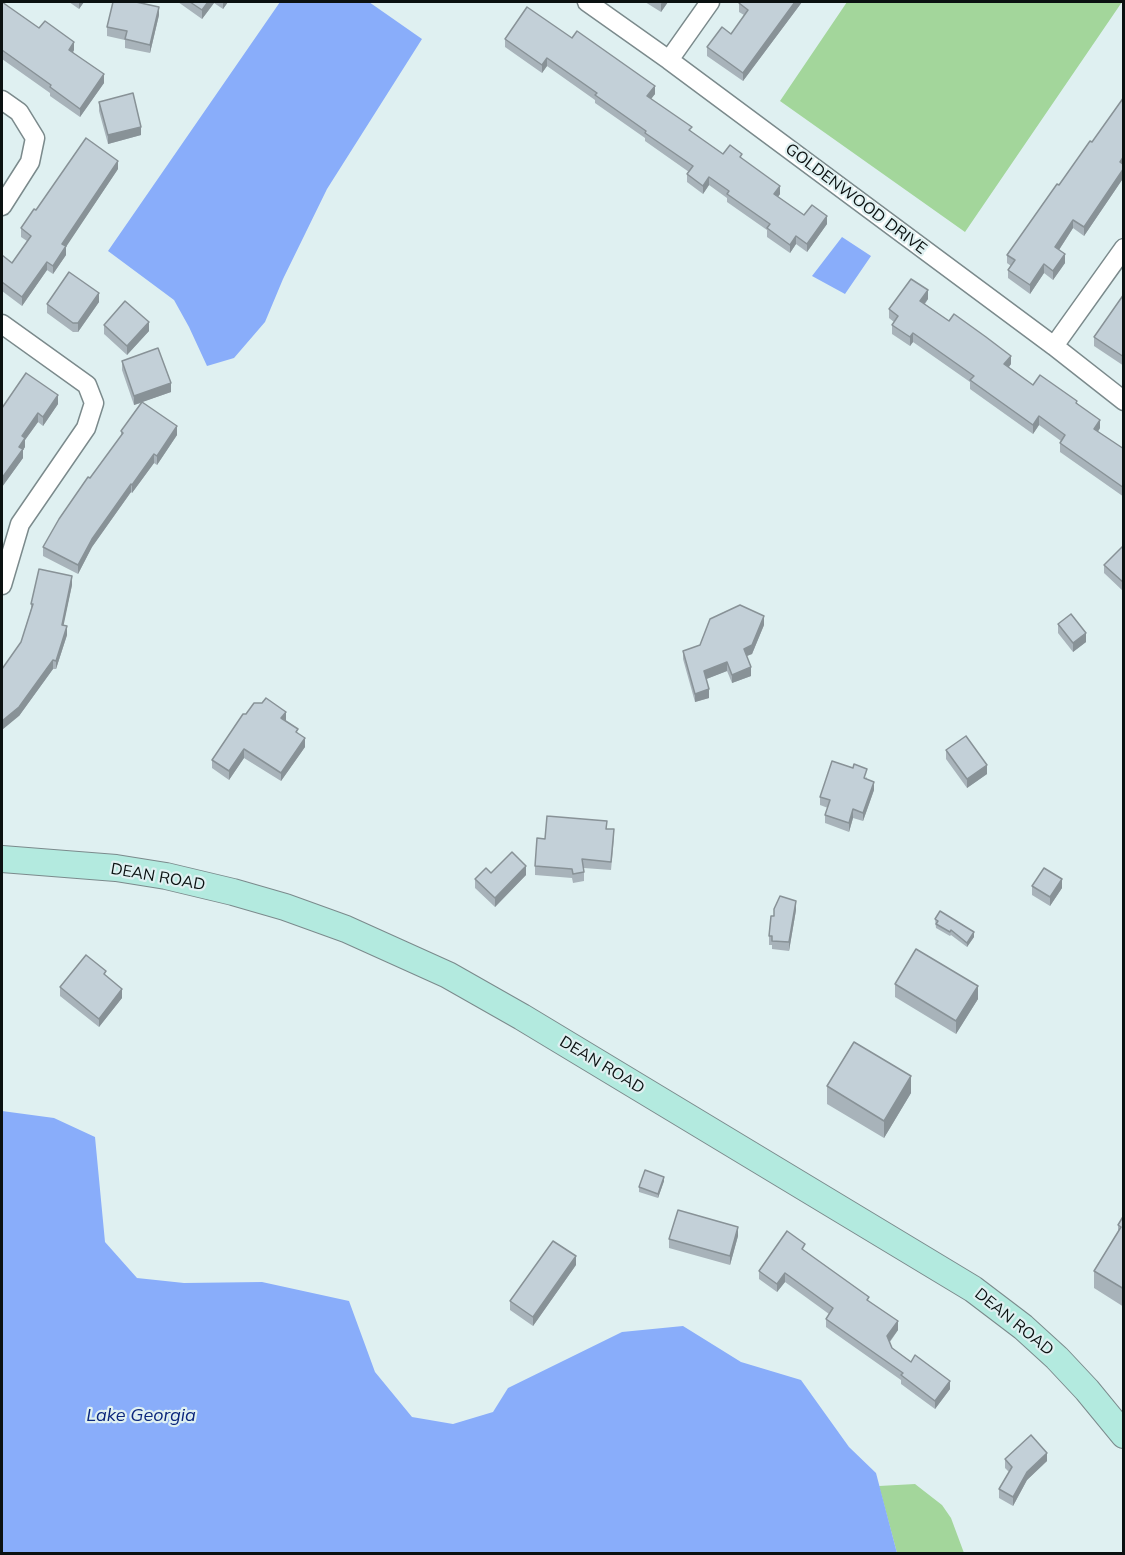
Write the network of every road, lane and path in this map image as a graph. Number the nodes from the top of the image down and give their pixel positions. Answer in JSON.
{"nodes":[{"id":1,"x":586,"y":2,"type":"edge"},
{"id":2,"x":710,"y":2,"type":"edge"},
{"id":3,"x":669,"y":60,"type":"junction"},
{"id":4,"x":2,"y":100,"type":"edge"},
{"id":5,"x":2,"y":206,"type":"edge"},
{"id":6,"x":1124,"y":248,"type":"edge"},
{"id":7,"x":2,"y":324,"type":"edge"},
{"id":8,"x":1053,"y":346,"type":"junction"},
{"id":9,"x":1124,"y":401,"type":"edge"},
{"id":10,"x":2,"y":585,"type":"edge"},
{"id":11,"x":2,"y":859,"type":"edge"},
{"id":12,"x":1124,"y":1435,"type":"edge"}],
"edges":[{"from":1,"to":3,"type":"street","name":"GOLDENWOOD DRIVE"},
{"from":2,"to":3,"type":"street"},
{"from":3,"to":8,"type":"street","name":"GOLDENWOOD DRIVE"},
{"from":4,"to":5,"type":"street"},
{"from":6,"to":8,"type":"street"},
{"from":7,"to":10,"type":"street"},
{"from":8,"to":9,"type":"street","name":"GOLDENWOOD DRIVE"},
{"from":11,"to":12,"type":"main road","name":"DEAN ROAD"}]}
